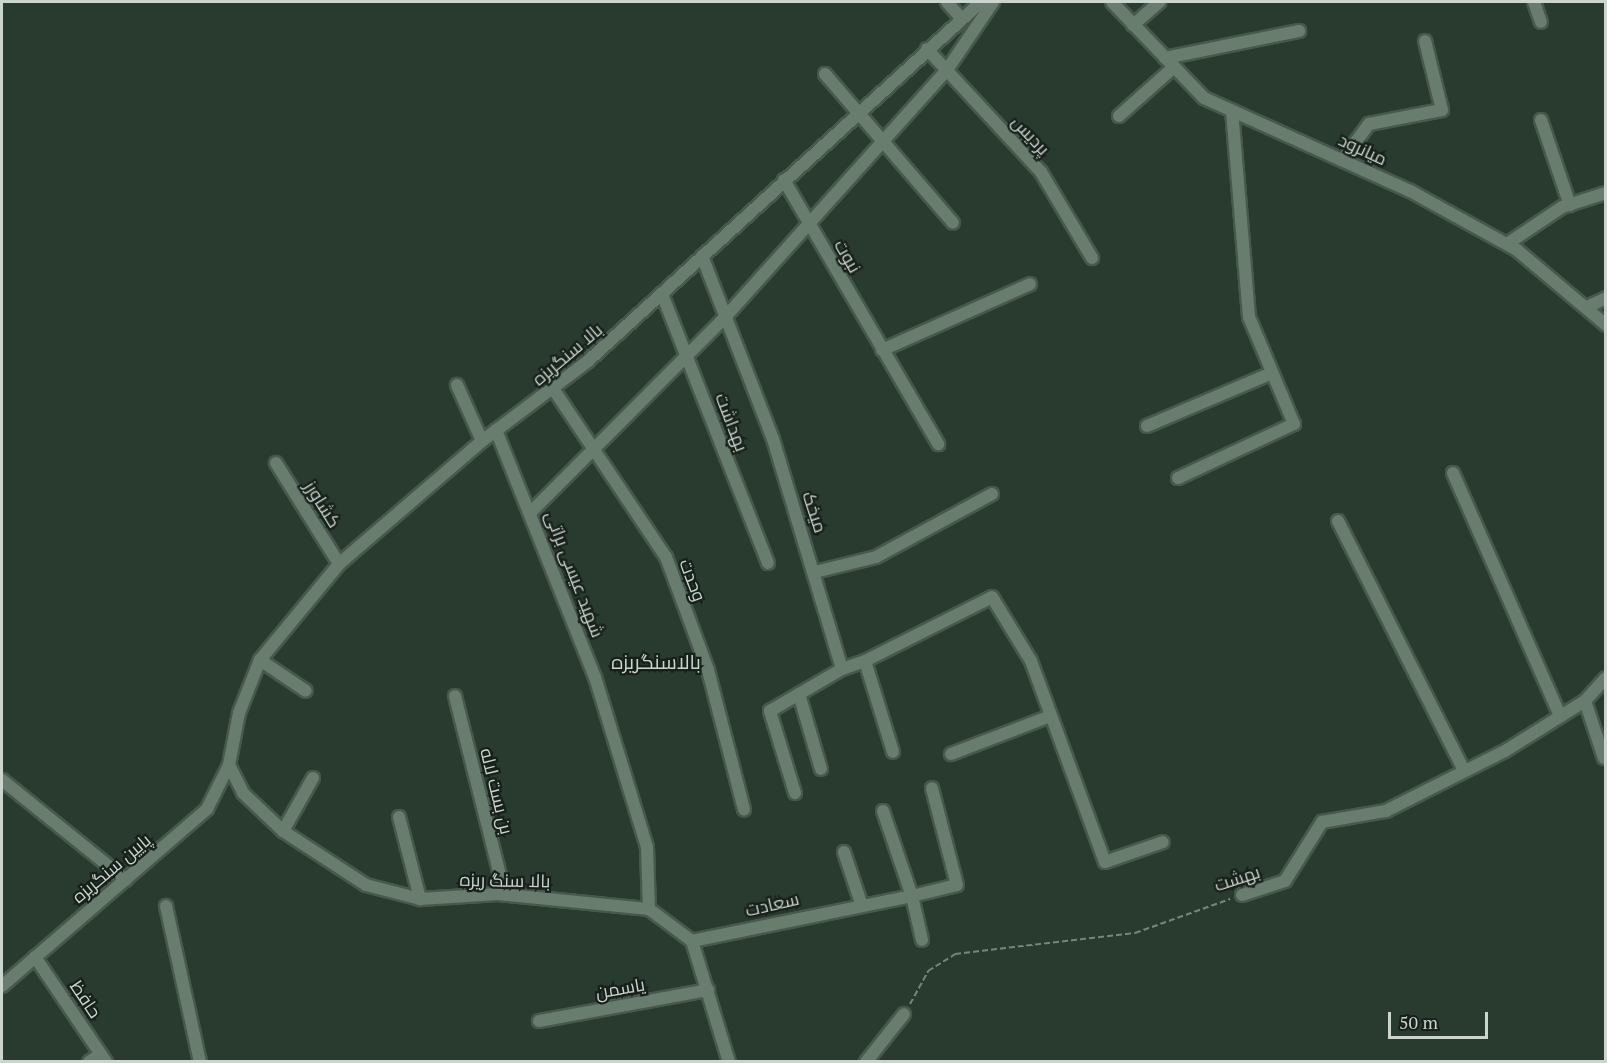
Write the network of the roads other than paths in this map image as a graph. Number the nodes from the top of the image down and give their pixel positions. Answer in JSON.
{"nodes":[{"id":1,"x":947,"y":2,"type":"edge"},
{"id":2,"x":981,"y":2,"type":"edge"},
{"id":3,"x":993,"y":2,"type":"edge"},
{"id":4,"x":1112,"y":2,"type":"edge"},
{"id":5,"x":1159,"y":2,"type":"edge"},
{"id":6,"x":1534,"y":2,"type":"edge"},
{"id":7,"x":962,"y":18,"type":"junction"},
{"id":8,"x":1541,"y":22,"type":"dead end"},
{"id":9,"x":1133,"y":25,"type":"junction"},
{"id":10,"x":1299,"y":32,"type":"dead end"},
{"id":11,"x":1425,"y":41,"type":"dead end"},
{"id":12,"x":927,"y":49,"type":"junction"},
{"id":13,"x":1170,"y":62,"type":"junction"},
{"id":14,"x":946,"y":70,"type":"junction"},
{"id":15,"x":825,"y":74,"type":"dead end"},
{"id":16,"x":857,"y":111,"type":"junction"},
{"id":17,"x":1232,"y":111,"type":"junction"},
{"id":18,"x":1119,"y":116,"type":"dead end"},
{"id":19,"x":1541,"y":120,"type":"dead end"},
{"id":20,"x":881,"y":139,"type":"junction"},
{"id":21,"x":1343,"y":159,"type":"junction"},
{"id":22,"x":784,"y":180,"type":"junction"},
{"id":23,"x":1605,"y":193,"type":"edge"},
{"id":24,"x":1570,"y":205,"type":"junction"},
{"id":25,"x":808,"y":221,"type":"junction"},
{"id":26,"x":953,"y":224,"type":"dead end"},
{"id":27,"x":1507,"y":244,"type":"junction"},
{"id":28,"x":702,"y":256,"type":"junction"},
{"id":29,"x":1092,"y":258,"type":"dead end"},
{"id":30,"x":1030,"y":284,"type":"dead end"},
{"id":31,"x":662,"y":294,"type":"junction"},
{"id":32,"x":1605,"y":298,"type":"edge"},
{"id":33,"x":1587,"y":307,"type":"junction"},
{"id":34,"x":727,"y":315,"type":"junction"},
{"id":35,"x":1605,"y":325,"type":"edge"},
{"id":36,"x":882,"y":350,"type":"junction"},
{"id":37,"x":687,"y":356,"type":"junction"},
{"id":38,"x":1272,"y":373,"type":"junction"},
{"id":39,"x":457,"y":385,"type":"dead end"},
{"id":40,"x":554,"y":390,"type":"junction"},
{"id":41,"x":1147,"y":426,"type":"dead end"},
{"id":42,"x":496,"y":430,"type":"junction"},
{"id":43,"x":482,"y":441,"type":"junction"},
{"id":44,"x":938,"y":444,"type":"dead end"},
{"id":45,"x":592,"y":450,"type":"junction"},
{"id":46,"x":276,"y":463,"type":"dead end"},
{"id":47,"x":1453,"y":473,"type":"dead end"},
{"id":48,"x":1178,"y":478,"type":"dead end"},
{"id":49,"x":992,"y":494,"type":"dead end"},
{"id":50,"x":532,"y":511,"type":"junction"},
{"id":51,"x":1338,"y":521,"type":"dead end"},
{"id":52,"x":768,"y":563,"type":"dead end"},
{"id":53,"x":339,"y":564,"type":"junction"},
{"id":54,"x":815,"y":572,"type":"junction"},
{"id":55,"x":260,"y":660,"type":"junction"},
{"id":56,"x":864,"y":661,"type":"junction"},
{"id":57,"x":842,"y":669,"type":"junction"},
{"id":58,"x":1605,"y":678,"type":"edge"},
{"id":59,"x":306,"y":691,"type":"dead end"},
{"id":60,"x":799,"y":694,"type":"junction"},
{"id":61,"x":455,"y":696,"type":"dead end"},
{"id":62,"x":1585,"y":701,"type":"junction"},
{"id":63,"x":1559,"y":713,"type":"junction"},
{"id":64,"x":1047,"y":717,"type":"junction"},
{"id":65,"x":894,"y":752,"type":"dead end"},
{"id":66,"x":951,"y":754,"type":"dead end"},
{"id":67,"x":1604,"y":758,"type":"dead end"},
{"id":68,"x":229,"y":765,"type":"junction"},
{"id":69,"x":821,"y":769,"type":"dead end"},
{"id":70,"x":1464,"y":770,"type":"junction"},
{"id":71,"x":313,"y":778,"type":"dead end"},
{"id":72,"x":2,"y":780,"type":"edge"},
{"id":73,"x":932,"y":788,"type":"dead end"},
{"id":74,"x":795,"y":793,"type":"dead end"},
{"id":75,"x":744,"y":808,"type":"dead end"},
{"id":76,"x":883,"y":811,"type":"dead end"},
{"id":77,"x":399,"y":817,"type":"dead end"},
{"id":78,"x":283,"y":831,"type":"junction"},
{"id":79,"x":1163,"y":842,"type":"dead end"},
{"id":80,"x":844,"y":852,"type":"dead end"},
{"id":81,"x":126,"y":880,"type":"junction"},
{"id":82,"x":505,"y":895,"type":"junction"},
{"id":83,"x":1242,"y":895,"type":"road end"},
{"id":84,"x":912,"y":896,"type":"junction"},
{"id":85,"x":420,"y":899,"type":"junction"},
{"id":86,"x":861,"y":903,"type":"junction"},
{"id":87,"x":166,"y":906,"type":"dead end"},
{"id":88,"x":649,"y":909,"type":"junction"},
{"id":89,"x":692,"y":940,"type":"junction"},
{"id":90,"x":922,"y":940,"type":"dead end"},
{"id":91,"x":35,"y":957,"type":"junction"},
{"id":92,"x":2,"y":987,"type":"edge"},
{"id":93,"x":708,"y":990,"type":"junction"},
{"id":94,"x":904,"y":1014,"type":"road end"},
{"id":95,"x":539,"y":1022,"type":"dead end"},
{"id":96,"x":104,"y":1058,"type":"edge"},
{"id":97,"x":196,"y":1060,"type":"edge"},
{"id":98,"x":89,"y":1062,"type":"edge"},
{"id":99,"x":729,"y":1062,"type":"edge"},
{"id":100,"x":866,"y":1062,"type":"edge"}],
"edges":[{"from":1,"to":7,"type":"street"},
{"from":2,"to":7,"type":"street","name":"بالا سنگریزه"},
{"from":3,"to":14,"type":"street"},
{"from":4,"to":9,"type":"street","name":"میانرود"},
{"from":5,"to":9,"type":"street"},
{"from":6,"to":8,"type":"street"},
{"from":7,"to":12,"type":"street","name":"بالا سنگریزه"},
{"from":9,"to":13,"type":"street","name":"میانرود"},
{"from":10,"to":13,"type":"street"},
{"from":11,"to":21,"type":"street"},
{"from":12,"to":14,"type":"street","name":"پردیس"},
{"from":12,"to":16,"type":"street","name":"بالا سنگریزه"},
{"from":13,"to":17,"type":"street","name":"میانرود"},
{"from":13,"to":18,"type":"street"},
{"from":14,"to":20,"type":"street"},
{"from":14,"to":29,"type":"street","name":"پردیس"},
{"from":15,"to":16,"type":"street"},
{"from":16,"to":20,"type":"street"},
{"from":16,"to":22,"type":"street","name":"بالا سنگریزه"},
{"from":17,"to":21,"type":"street","name":"میانرود"},
{"from":17,"to":38,"type":"street"},
{"from":19,"to":24,"type":"street"},
{"from":20,"to":25,"type":"street"},
{"from":20,"to":26,"type":"street"},
{"from":21,"to":27,"type":"street","name":"میانرود"},
{"from":22,"to":25,"type":"street","name":"نبوت"},
{"from":22,"to":28,"type":"street","name":"بالا سنگریزه"},
{"from":23,"to":24,"type":"street"},
{"from":24,"to":27,"type":"street"},
{"from":25,"to":34,"type":"street"},
{"from":25,"to":36,"type":"street","name":"نبوت"},
{"from":27,"to":33,"type":"street","name":"میانرود"},
{"from":28,"to":31,"type":"street","name":"بالا سنگریزه"},
{"from":28,"to":34,"type":"street","name":"میخک"},
{"from":30,"to":36,"type":"street"},
{"from":31,"to":37,"type":"street","name":"بهداشت"},
{"from":31,"to":40,"type":"street","name":"بالا سنگریزه"},
{"from":32,"to":33,"type":"street"},
{"from":33,"to":35,"type":"street","name":"میانرود"},
{"from":34,"to":37,"type":"street"},
{"from":34,"to":54,"type":"street","name":"میخک"},
{"from":36,"to":44,"type":"street","name":"نبوت"},
{"from":37,"to":45,"type":"street"},
{"from":37,"to":52,"type":"street","name":"بهداشت"},
{"from":38,"to":41,"type":"street"},
{"from":38,"to":48,"type":"street"},
{"from":39,"to":43,"type":"street"},
{"from":40,"to":42,"type":"street","name":"بالا سنگریزه"},
{"from":40,"to":45,"type":"street","name":"وحدت"},
{"from":42,"to":43,"type":"street","name":"بالا سنگریزه"},
{"from":42,"to":50,"type":"street","name":"شهید عیسی براتی"},
{"from":43,"to":53,"type":"street","name":"بالا سنگریزه"},
{"from":45,"to":50,"type":"street"},
{"from":45,"to":75,"type":"street","name":"وحدت"},
{"from":46,"to":53,"type":"street","name":"کشاورز"},
{"from":47,"to":63,"type":"street"},
{"from":49,"to":54,"type":"street"},
{"from":50,"to":88,"type":"street","name":"شهید عیسی براتی"},
{"from":51,"to":70,"type":"street"},
{"from":53,"to":55,"type":"street","name":"بالا سنگریزه"},
{"from":54,"to":57,"type":"street","name":"میخک"},
{"from":55,"to":59,"type":"street"},
{"from":55,"to":68,"type":"street","name":"بالا سنگریزه"},
{"from":56,"to":57,"type":"street"},
{"from":56,"to":64,"type":"street"},
{"from":56,"to":65,"type":"street"},
{"from":57,"to":60,"type":"street"},
{"from":58,"to":62,"type":"street","name":"بهشت"},
{"from":60,"to":69,"type":"street"},
{"from":60,"to":74,"type":"street"},
{"from":61,"to":82,"type":"street","name":"بن بست لاله"},
{"from":62,"to":63,"type":"street","name":"بهشت"},
{"from":62,"to":67,"type":"street"},
{"from":63,"to":70,"type":"street","name":"بهشت"},
{"from":64,"to":66,"type":"street"},
{"from":64,"to":79,"type":"street"},
{"from":68,"to":78,"type":"street","name":"بالا سنگ ریزه"},
{"from":68,"to":81,"type":"street","name":"پایین سنگریزه"},
{"from":70,"to":83,"type":"street","name":"بهشت"},
{"from":71,"to":78,"type":"street"},
{"from":72,"to":81,"type":"street"},
{"from":73,"to":84,"type":"street","name":"سعادت"},
{"from":76,"to":84,"type":"street"},
{"from":77,"to":85,"type":"street"},
{"from":78,"to":85,"type":"street","name":"بالا سنگ ریزه"},
{"from":80,"to":86,"type":"street"},
{"from":81,"to":91,"type":"street","name":"پایین سنگریزه"},
{"from":82,"to":85,"type":"street","name":"بالا سنگ ریزه"},
{"from":82,"to":88,"type":"street","name":"بالا سنگ ریزه"},
{"from":84,"to":86,"type":"street","name":"سعادت"},
{"from":84,"to":90,"type":"street"},
{"from":86,"to":89,"type":"street","name":"سعادت"},
{"from":87,"to":97,"type":"street"},
{"from":88,"to":89,"type":"street"},
{"from":89,"to":93,"type":"street"},
{"from":91,"to":92,"type":"street","name":"پایین سنگریزه"},
{"from":91,"to":96,"type":"street","name":"حافظ"},
{"from":93,"to":95,"type":"street","name":"یاسمن"},
{"from":93,"to":99,"type":"street"},
{"from":94,"to":100,"type":"street"},
{"from":96,"to":98,"type":"street"}]}
